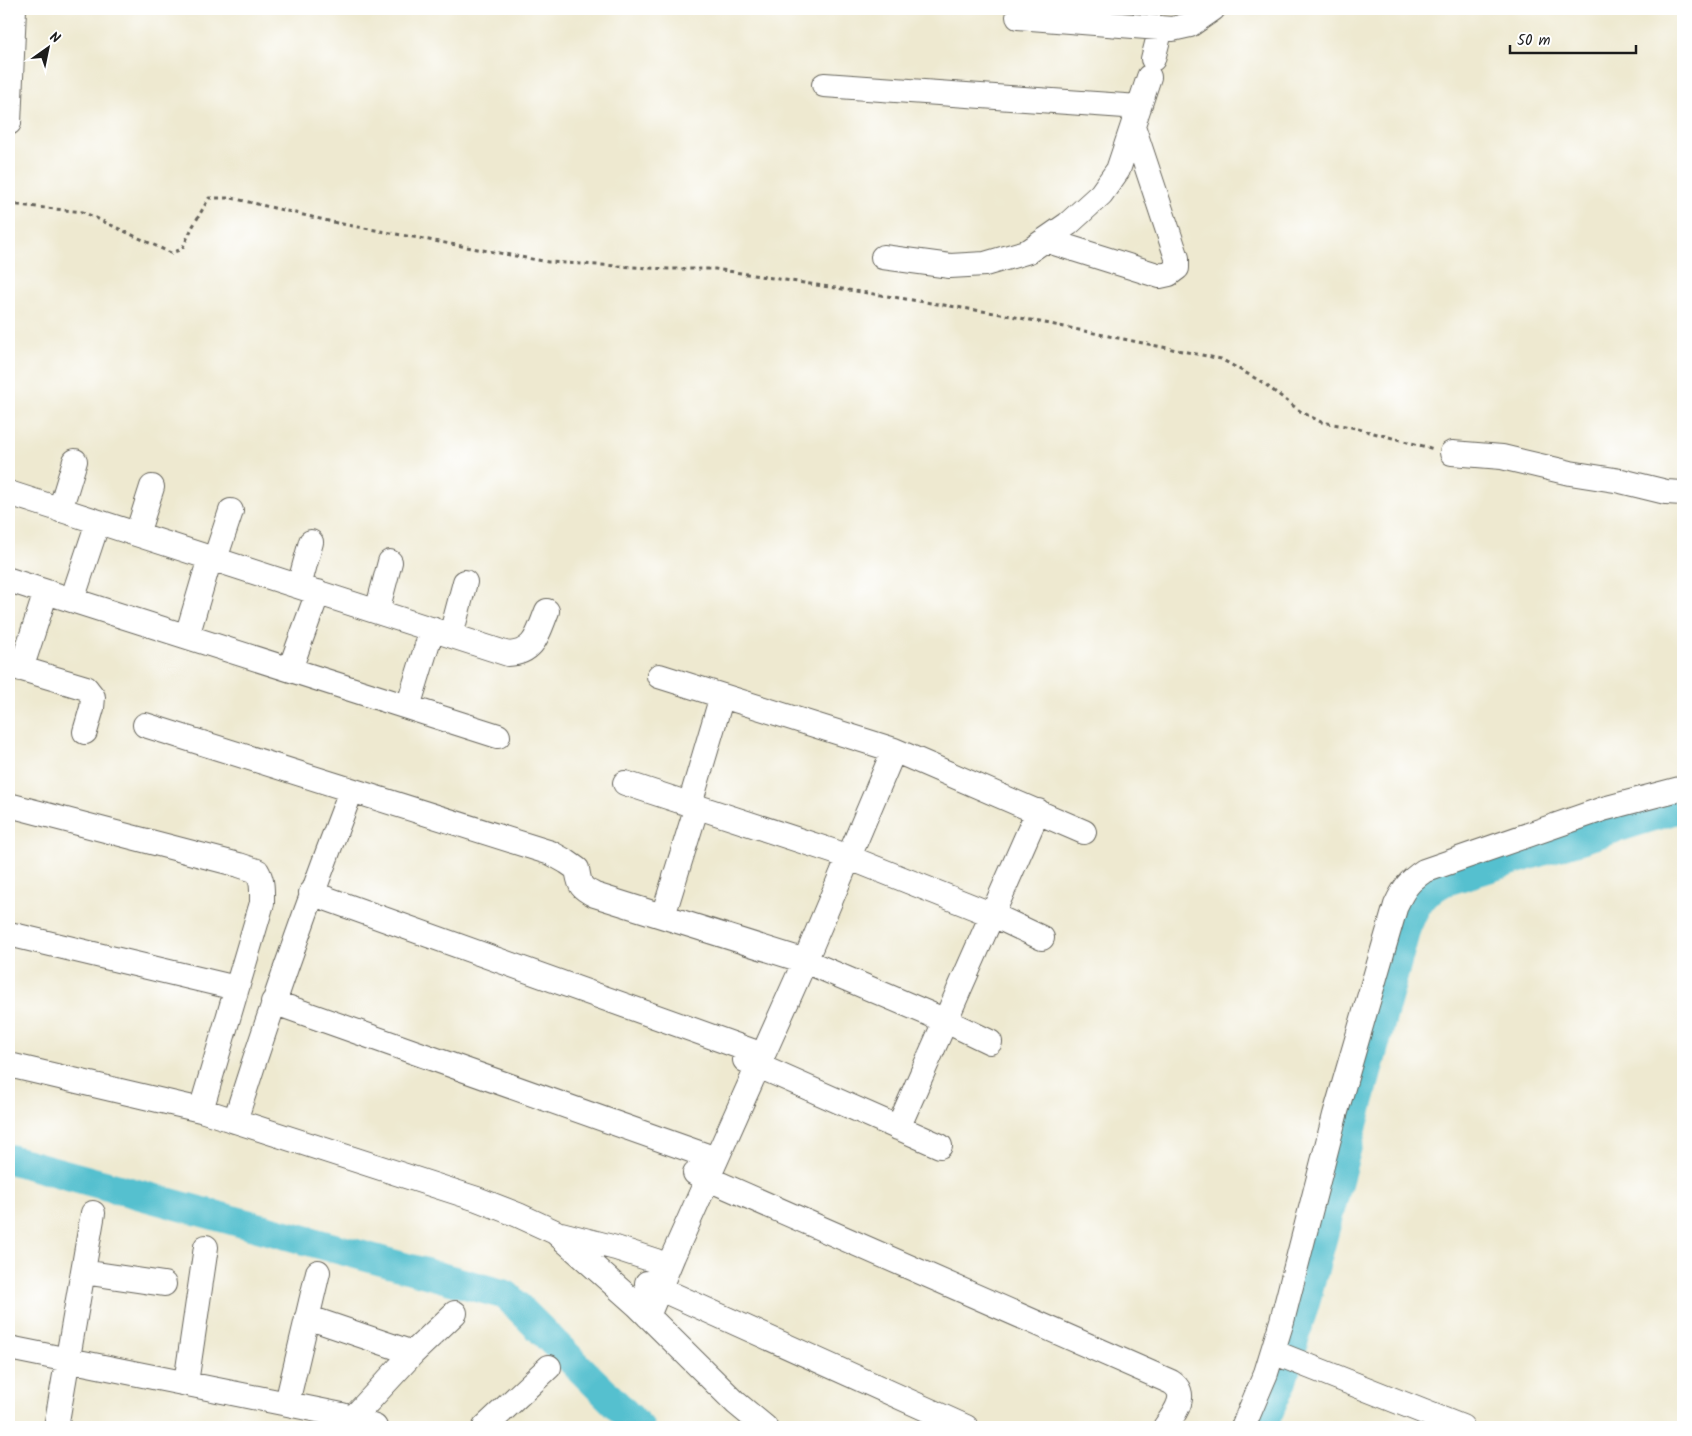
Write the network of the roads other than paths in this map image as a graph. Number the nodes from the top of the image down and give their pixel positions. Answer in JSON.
{"nodes":[{"id":1,"x":14,"y":9,"type":"edge"},
{"id":2,"x":1213,"y":9,"type":"edge"},
{"id":3,"x":1018,"y":17,"type":"dead end"},
{"id":4,"x":1161,"y":28,"type":"junction"},
{"id":5,"x":10,"y":54,"type":"edge"},
{"id":6,"x":824,"y":85,"type":"dead end"},
{"id":7,"x":1136,"y":116,"type":"junction"},
{"id":8,"x":9,"y":123,"type":"edge"},
{"id":9,"x":1045,"y":240,"type":"junction"},
{"id":10,"x":883,"y":257,"type":"dead end"},
{"id":11,"x":1452,"y":453,"type":"road end"},
{"id":12,"x":75,"y":461,"type":"dead end"},
{"id":13,"x":152,"y":487,"type":"dead end"},
{"id":14,"x":9,"y":493,"type":"edge"},
{"id":15,"x":1683,"y":493,"type":"edge"},
{"id":16,"x":60,"y":510,"type":"junction"},
{"id":17,"x":231,"y":511,"type":"dead end"},
{"id":18,"x":98,"y":522,"type":"junction"},
{"id":19,"x":137,"y":534,"type":"junction"},
{"id":20,"x":310,"y":542,"type":"dead end"},
{"id":21,"x":212,"y":558,"type":"junction"},
{"id":22,"x":390,"y":562,"type":"dead end"},
{"id":23,"x":9,"y":580,"type":"edge"},
{"id":24,"x":465,"y":582,"type":"dead end"},
{"id":25,"x":308,"y":589,"type":"junction"},
{"id":26,"x":46,"y":592,"type":"junction"},
{"id":27,"x":72,"y":600,"type":"junction"},
{"id":28,"x":377,"y":611,"type":"junction"},
{"id":29,"x":547,"y":612,"type":"dead end"},
{"id":30,"x":442,"y":632,"type":"junction"},
{"id":31,"x":187,"y":636,"type":"junction"},
{"id":32,"x":15,"y":667,"type":"edge"},
{"id":33,"x":290,"y":669,"type":"junction"},
{"id":34,"x":659,"y":676,"type":"dead end"},
{"id":35,"x":722,"y":696,"type":"junction"},
{"id":36,"x":408,"y":707,"type":"junction"},
{"id":37,"x":145,"y":725,"type":"dead end"},
{"id":38,"x":85,"y":732,"type":"dead end"},
{"id":39,"x":498,"y":736,"type":"dead end"},
{"id":40,"x":887,"y":747,"type":"junction"},
{"id":41,"x":626,"y":783,"type":"dead end"},
{"id":42,"x":1683,"y":788,"type":"edge"},
{"id":43,"x":351,"y":791,"type":"junction"},
{"id":44,"x":9,"y":805,"type":"edge"},
{"id":45,"x":693,"y":805,"type":"junction"},
{"id":46,"x":1038,"y":811,"type":"junction"},
{"id":47,"x":1084,"y":832,"type":"dead end"},
{"id":48,"x":841,"y":855,"type":"junction"},
{"id":49,"x":312,"y":893,"type":"junction"},
{"id":50,"x":992,"y":915,"type":"junction"},
{"id":51,"x":663,"y":916,"type":"junction"},
{"id":52,"x":9,"y":934,"type":"edge"},
{"id":53,"x":1042,"y":938,"type":"dead end"},
{"id":54,"x":798,"y":959,"type":"junction"},
{"id":55,"x":236,"y":988,"type":"junction"},
{"id":56,"x":273,"y":1002,"type":"junction"},
{"id":57,"x":946,"y":1021,"type":"junction"},
{"id":58,"x":990,"y":1042,"type":"dead end"},
{"id":59,"x":754,"y":1058,"type":"junction"},
{"id":60,"x":9,"y":1065,"type":"edge"},
{"id":61,"x":201,"y":1110,"type":"junction"},
{"id":62,"x":235,"y":1121,"type":"junction"},
{"id":63,"x":898,"y":1128,"type":"junction"},
{"id":64,"x":940,"y":1146,"type":"dead end"},
{"id":65,"x":706,"y":1166,"type":"junction"},
{"id":66,"x":93,"y":1213,"type":"dead end"},
{"id":67,"x":555,"y":1232,"type":"junction"},
{"id":68,"x":206,"y":1247,"type":"dead end"},
{"id":69,"x":656,"y":1261,"type":"junction"},
{"id":70,"x":83,"y":1272,"type":"junction"},
{"id":71,"x":318,"y":1272,"type":"dead end"},
{"id":72,"x":164,"y":1284,"type":"dead end"},
{"id":73,"x":653,"y":1285,"type":"junction"},
{"id":74,"x":643,"y":1311,"type":"junction"},
{"id":75,"x":455,"y":1313,"type":"dead end"},
{"id":76,"x":307,"y":1317,"type":"junction"},
{"id":77,"x":9,"y":1348,"type":"edge"},
{"id":78,"x":1273,"y":1352,"type":"junction"},
{"id":79,"x":413,"y":1353,"type":"junction"},
{"id":80,"x":68,"y":1360,"type":"junction"},
{"id":81,"x":549,"y":1367,"type":"dead end"},
{"id":82,"x":186,"y":1383,"type":"junction"},
{"id":83,"x":287,"y":1404,"type":"junction"},
{"id":84,"x":342,"y":1420,"type":"edge"},
{"id":85,"x":56,"y":1427,"type":"edge"},
{"id":86,"x":375,"y":1427,"type":"edge"},
{"id":87,"x":485,"y":1427,"type":"edge"},
{"id":88,"x":765,"y":1427,"type":"edge"},
{"id":89,"x":966,"y":1427,"type":"edge"},
{"id":90,"x":1165,"y":1427,"type":"edge"},
{"id":91,"x":1243,"y":1427,"type":"edge"},
{"id":92,"x":1462,"y":1427,"type":"edge"}],
"edges":[{"from":1,"to":5,"type":"street"},
{"from":2,"to":4,"type":"street"},
{"from":3,"to":4,"type":"street"},
{"from":4,"to":7,"type":"street"},
{"from":5,"to":8,"type":"street"},
{"from":6,"to":7,"type":"street"},
{"from":7,"to":9,"type":"street"},
{"from":7,"to":9,"type":"street"},
{"from":9,"to":10,"type":"street"},
{"from":11,"to":15,"type":"street"},
{"from":12,"to":16,"type":"street"},
{"from":13,"to":19,"type":"street"},
{"from":14,"to":16,"type":"street"},
{"from":16,"to":18,"type":"street"},
{"from":17,"to":21,"type":"street"},
{"from":18,"to":19,"type":"street"},
{"from":18,"to":27,"type":"street"},
{"from":19,"to":21,"type":"street"},
{"from":20,"to":25,"type":"street"},
{"from":21,"to":25,"type":"street"},
{"from":21,"to":31,"type":"street"},
{"from":22,"to":28,"type":"street"},
{"from":23,"to":26,"type":"street"},
{"from":24,"to":30,"type":"street"},
{"from":25,"to":28,"type":"street"},
{"from":25,"to":33,"type":"street"},
{"from":26,"to":27,"type":"street"},
{"from":26,"to":32,"type":"street"},
{"from":27,"to":31,"type":"street"},
{"from":28,"to":30,"type":"street"},
{"from":29,"to":30,"type":"street"},
{"from":30,"to":36,"type":"street"},
{"from":31,"to":33,"type":"street"},
{"from":32,"to":38,"type":"street"},
{"from":33,"to":36,"type":"street"},
{"from":34,"to":35,"type":"street"},
{"from":35,"to":40,"type":"street"},
{"from":35,"to":45,"type":"street"},
{"from":36,"to":39,"type":"street"},
{"from":37,"to":43,"type":"street"},
{"from":40,"to":46,"type":"street"},
{"from":40,"to":48,"type":"street"},
{"from":41,"to":45,"type":"street"},
{"from":42,"to":78,"type":"street"},
{"from":43,"to":49,"type":"street"},
{"from":43,"to":51,"type":"street"},
{"from":44,"to":55,"type":"street"},
{"from":45,"to":48,"type":"street"},
{"from":45,"to":51,"type":"street"},
{"from":46,"to":47,"type":"street"},
{"from":46,"to":50,"type":"street"},
{"from":48,"to":50,"type":"street"},
{"from":48,"to":54,"type":"street"},
{"from":49,"to":56,"type":"street"},
{"from":49,"to":59,"type":"street"},
{"from":50,"to":53,"type":"street"},
{"from":50,"to":57,"type":"street"},
{"from":51,"to":54,"type":"street"},
{"from":52,"to":55,"type":"street"},
{"from":54,"to":57,"type":"street"},
{"from":54,"to":59,"type":"street"},
{"from":55,"to":61,"type":"street"},
{"from":56,"to":62,"type":"street"},
{"from":56,"to":65,"type":"street"},
{"from":57,"to":58,"type":"street"},
{"from":57,"to":63,"type":"street"},
{"from":59,"to":63,"type":"street"},
{"from":59,"to":65,"type":"street"},
{"from":60,"to":61,"type":"street"},
{"from":61,"to":62,"type":"street"},
{"from":62,"to":67,"type":"street"},
{"from":63,"to":64,"type":"street"},
{"from":65,"to":69,"type":"street"},
{"from":65,"to":73,"type":"street"},
{"from":65,"to":90,"type":"street"},
{"from":66,"to":70,"type":"street"},
{"from":67,"to":69,"type":"street"},
{"from":67,"to":74,"type":"street"},
{"from":68,"to":82,"type":"street"},
{"from":69,"to":73,"type":"street"},
{"from":70,"to":72,"type":"street"},
{"from":70,"to":80,"type":"street"},
{"from":71,"to":76,"type":"street"},
{"from":73,"to":74,"type":"street"},
{"from":73,"to":89,"type":"street"},
{"from":74,"to":88,"type":"street"},
{"from":75,"to":79,"type":"street"},
{"from":76,"to":79,"type":"street"},
{"from":76,"to":83,"type":"street"},
{"from":77,"to":80,"type":"street"},
{"from":78,"to":91,"type":"street"},
{"from":78,"to":92,"type":"street"},
{"from":79,"to":84,"type":"street"},
{"from":80,"to":82,"type":"street"},
{"from":80,"to":85,"type":"street"},
{"from":81,"to":87,"type":"street"},
{"from":82,"to":83,"type":"street"},
{"from":83,"to":84,"type":"street"},
{"from":84,"to":86,"type":"street"}]}
